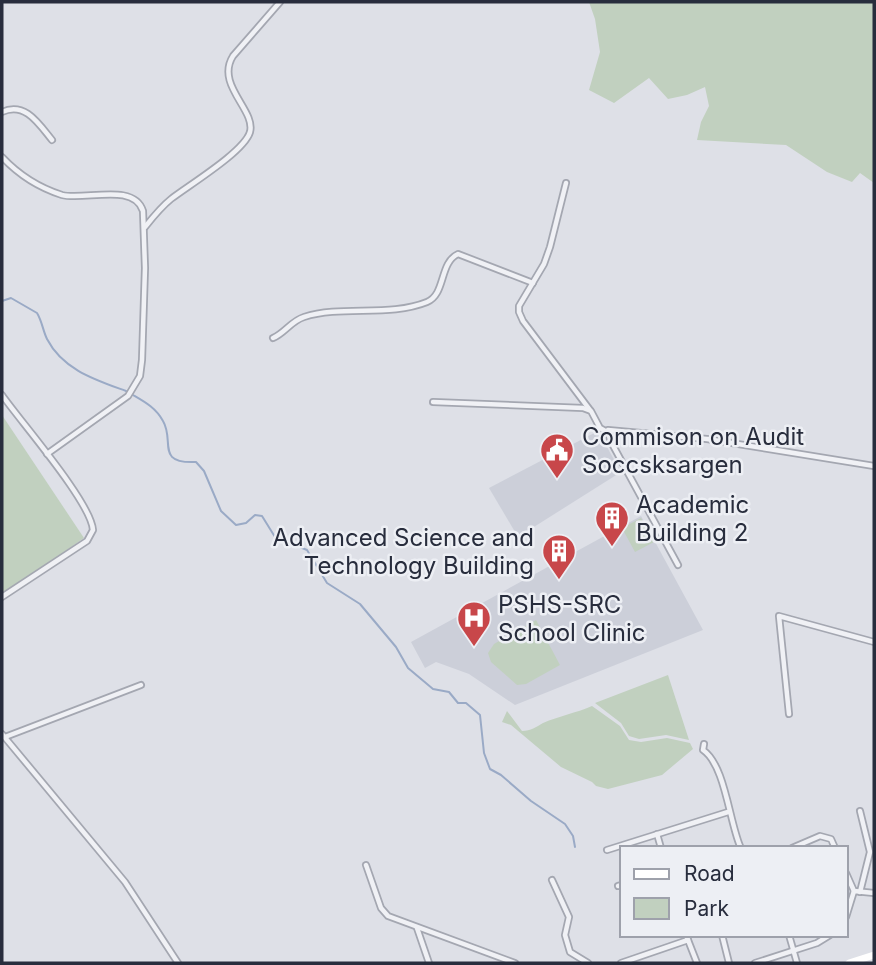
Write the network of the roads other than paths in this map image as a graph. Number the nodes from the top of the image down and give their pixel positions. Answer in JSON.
{"nodes":[{"id":1,"x":280,"y":2,"type":"edge"},
{"id":2,"x":2,"y":112,"type":"edge"},
{"id":3,"x":52,"y":140,"type":"dead end"},
{"id":4,"x":2,"y":157,"type":"edge"},
{"id":5,"x":566,"y":183,"type":"dead end"},
{"id":6,"x":145,"y":227,"type":"junction"},
{"id":7,"x":533,"y":283,"type":"junction"},
{"id":8,"x":273,"y":338,"type":"dead end"},
{"id":9,"x":2,"y":395,"type":"edge"},
{"id":10,"x":433,"y":402,"type":"dead end"},
{"id":11,"x":590,"y":410,"type":"junction"},
{"id":12,"x":607,"y":432,"type":"junction"},
{"id":13,"x":47,"y":454,"type":"junction"},
{"id":14,"x":874,"y":466,"type":"edge"},
{"id":15,"x":678,"y":565,"type":"dead end"},
{"id":16,"x":2,"y":597,"type":"edge"},
{"id":17,"x":874,"y":642,"type":"edge"},
{"id":18,"x":141,"y":685,"type":"dead end"},
{"id":19,"x":789,"y":715,"type":"dead end"},
{"id":20,"x":3,"y":736,"type":"edge"},
{"id":21,"x":704,"y":744,"type":"dead end"},
{"id":22,"x":860,"y":811,"type":"dead end"},
{"id":23,"x":728,"y":813,"type":"junction"},
{"id":24,"x":657,"y":834,"type":"junction"},
{"id":25,"x":660,"y":846,"type":"edge"},
{"id":26,"x":739,"y":846,"type":"edge"},
{"id":27,"x":795,"y":846,"type":"edge"},
{"id":28,"x":834,"y":846,"type":"edge"},
{"id":29,"x":607,"y":850,"type":"dead end"},
{"id":30,"x":366,"y":865,"type":"dead end"},
{"id":31,"x":848,"y":876,"type":"edge"},
{"id":32,"x":552,"y":880,"type":"dead end"},
{"id":33,"x":857,"y":892,"type":"junction"},
{"id":34,"x":874,"y":893,"type":"edge"},
{"id":35,"x":848,"y":912,"type":"edge"},
{"id":36,"x":417,"y":928,"type":"junction"},
{"id":37,"x":722,"y":937,"type":"edge"},
{"id":38,"x":790,"y":937,"type":"edge"},
{"id":39,"x":827,"y":937,"type":"edge"},
{"id":40,"x":687,"y":938,"type":"edge"},
{"id":41,"x":793,"y":951,"type":"junction"},
{"id":42,"x":874,"y":955,"type":"edge"},
{"id":43,"x":178,"y":963,"type":"edge"},
{"id":44,"x":429,"y":963,"type":"edge"},
{"id":45,"x":515,"y":963,"type":"edge"},
{"id":46,"x":588,"y":963,"type":"edge"},
{"id":47,"x":621,"y":963,"type":"edge"},
{"id":48,"x":696,"y":963,"type":"edge"},
{"id":49,"x":729,"y":963,"type":"edge"},
{"id":50,"x":755,"y":963,"type":"edge"},
{"id":51,"x":797,"y":963,"type":"edge"},
{"id":52,"x":849,"y":963,"type":"edge"}],
"edges":[{"from":1,"to":6,"type":"street"},
{"from":2,"to":3,"type":"street"},
{"from":4,"to":6,"type":"street"},
{"from":5,"to":7,"type":"street"},
{"from":6,"to":13,"type":"street"},
{"from":7,"to":8,"type":"street"},
{"from":7,"to":11,"type":"street"},
{"from":9,"to":13,"type":"street"},
{"from":10,"to":11,"type":"street"},
{"from":11,"to":12,"type":"street"},
{"from":12,"to":14,"type":"street"},
{"from":12,"to":15,"type":"street"},
{"from":13,"to":16,"type":"street"},
{"from":17,"to":19,"type":"street"},
{"from":18,"to":20,"type":"street"},
{"from":20,"to":43,"type":"street"},
{"from":21,"to":23,"type":"street"},
{"from":22,"to":33,"type":"street"},
{"from":23,"to":24,"type":"street"},
{"from":23,"to":26,"type":"street"},
{"from":24,"to":25,"type":"street"},
{"from":24,"to":29,"type":"street"},
{"from":27,"to":28,"type":"street"},
{"from":30,"to":36,"type":"street"},
{"from":31,"to":33,"type":"street"},
{"from":32,"to":46,"type":"street"},
{"from":33,"to":34,"type":"street"},
{"from":33,"to":35,"type":"street"},
{"from":36,"to":44,"type":"street"},
{"from":36,"to":45,"type":"street"},
{"from":37,"to":49,"type":"street"},
{"from":38,"to":41,"type":"street"},
{"from":39,"to":41,"type":"street"},
{"from":40,"to":47,"type":"street"},
{"from":40,"to":48,"type":"street"},
{"from":41,"to":50,"type":"street"},
{"from":41,"to":51,"type":"street"},
{"from":42,"to":52,"type":"main road"}]}
